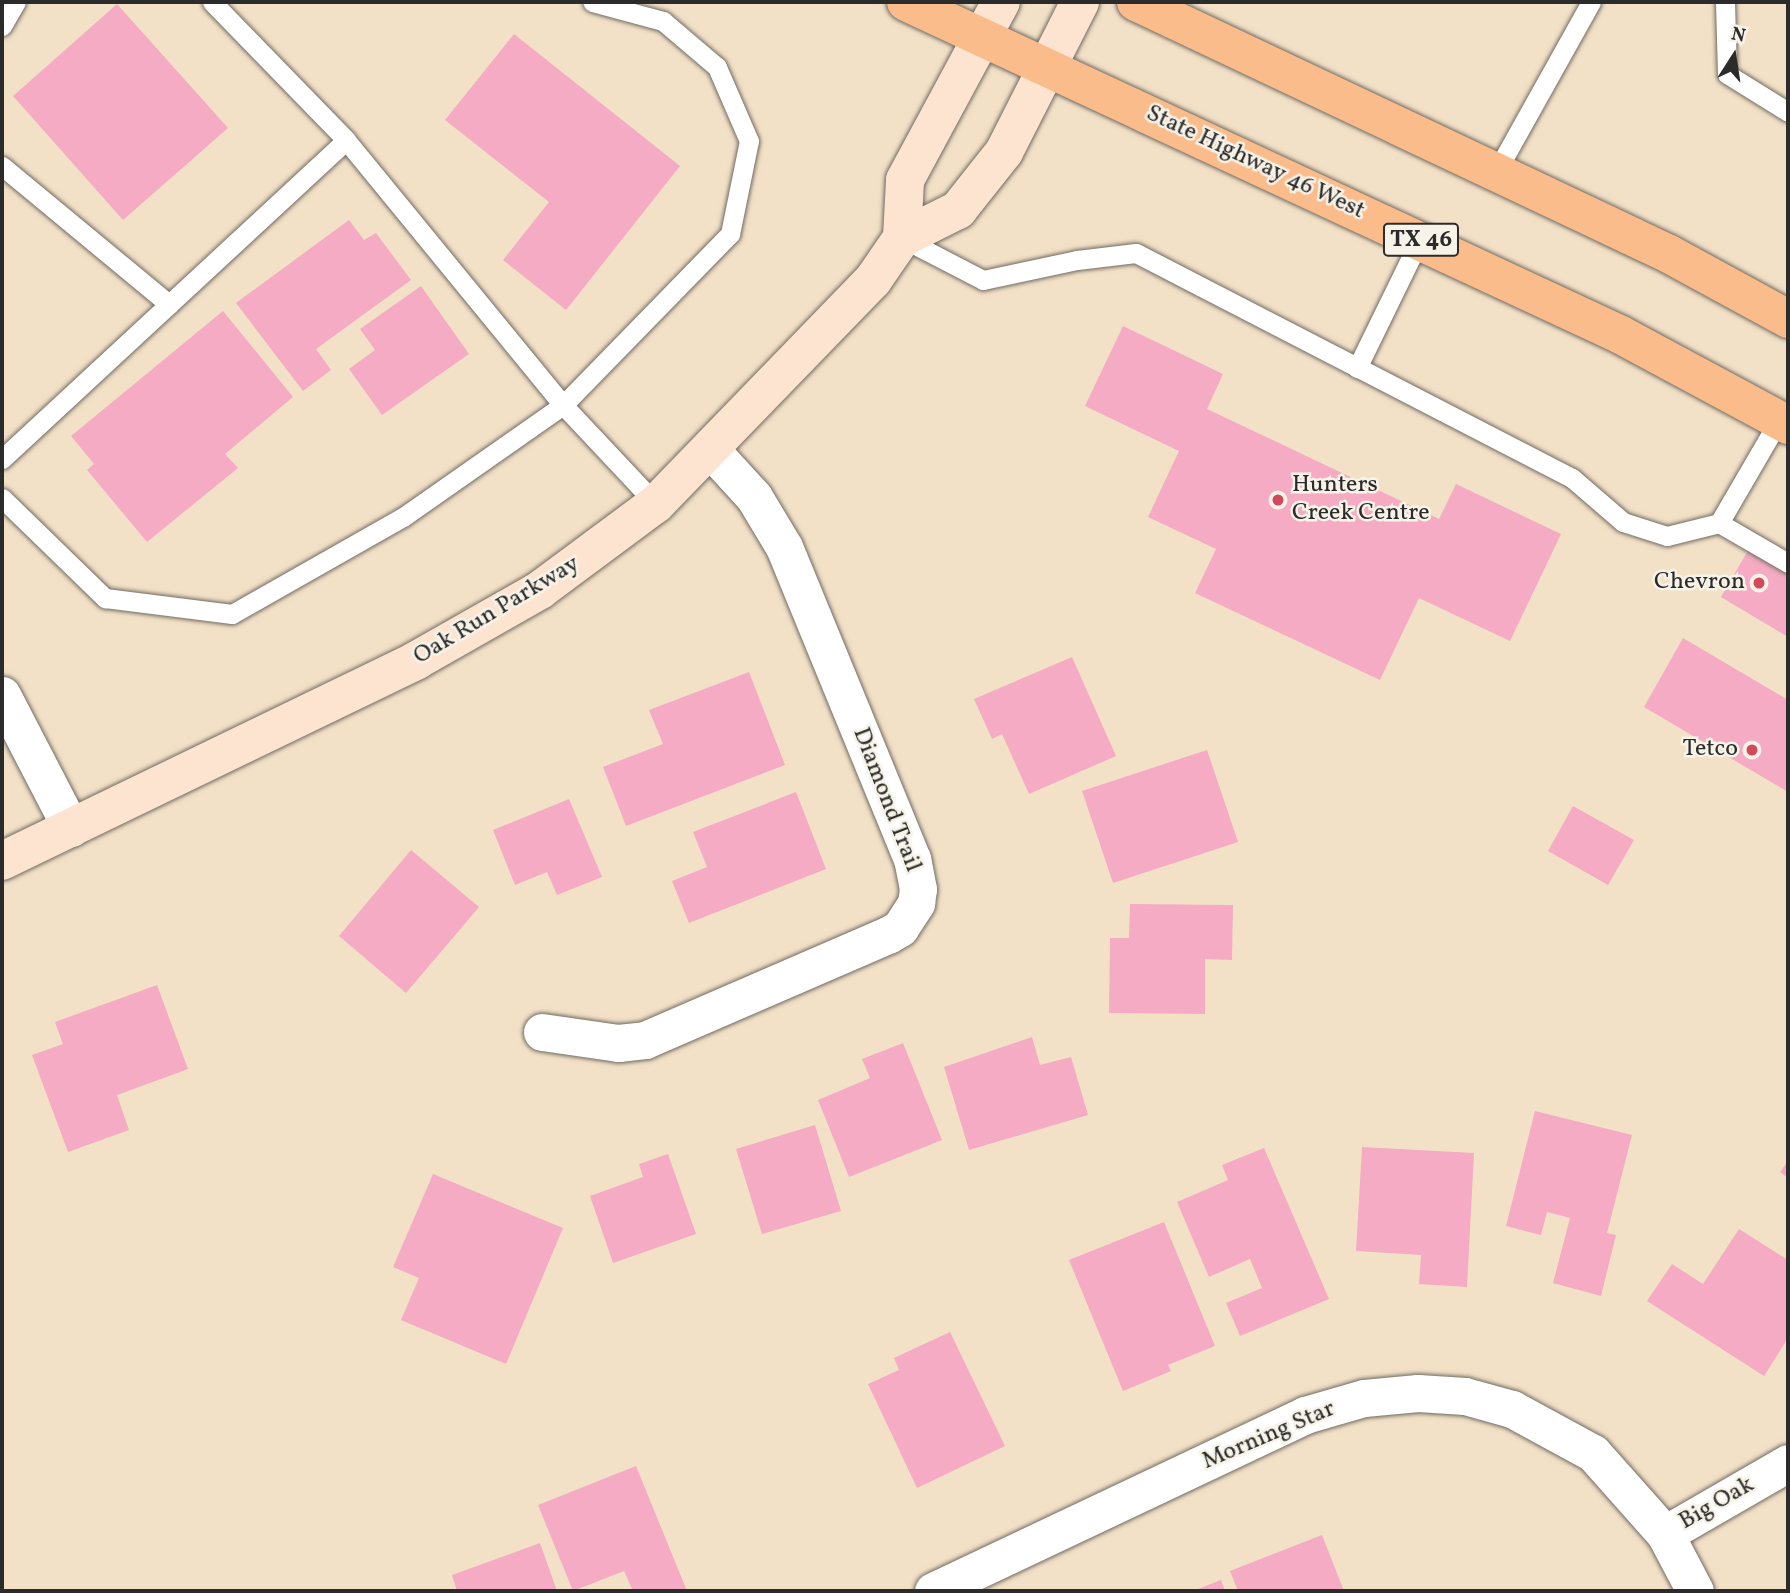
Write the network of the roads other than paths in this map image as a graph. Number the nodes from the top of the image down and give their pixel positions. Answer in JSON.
{"nodes":[{"id":1,"x":16,"y":2,"type":"edge"},
{"id":2,"x":212,"y":2,"type":"edge"},
{"id":3,"x":592,"y":2,"type":"edge"},
{"id":4,"x":906,"y":2,"type":"edge"},
{"id":5,"x":1001,"y":2,"type":"edge"},
{"id":6,"x":1080,"y":2,"type":"edge"},
{"id":7,"x":1136,"y":2,"type":"edge"},
{"id":8,"x":1591,"y":2,"type":"edge"},
{"id":9,"x":1725,"y":2,"type":"edge"},
{"id":10,"x":2,"y":26,"type":"edge"},
{"id":11,"x":985,"y":36,"type":"junction"},
{"id":12,"x":1048,"y":66,"type":"junction"},
{"id":13,"x":1788,"y":112,"type":"edge"},
{"id":14,"x":346,"y":140,"type":"junction"},
{"id":15,"x":2,"y":166,"type":"edge"},
{"id":16,"x":1496,"y":172,"type":"junction"},
{"id":17,"x":902,"y":238,"type":"junction"},
{"id":18,"x":1420,"y":239,"type":"junction"},
{"id":19,"x":169,"y":304,"type":"junction"},
{"id":20,"x":1788,"y":319,"type":"edge"},
{"id":21,"x":1357,"y":368,"type":"junction"},
{"id":22,"x":563,"y":405,"type":"junction"},
{"id":23,"x":1783,"y":422,"type":"edge"},
{"id":24,"x":710,"y":449,"type":"junction"},
{"id":25,"x":2,"y":459,"type":"edge"},
{"id":26,"x":2,"y":498,"type":"edge"},
{"id":27,"x":656,"y":504,"type":"junction"},
{"id":28,"x":1719,"y":523,"type":"junction"},
{"id":29,"x":1788,"y":563,"type":"edge"},
{"id":30,"x":2,"y":695,"type":"edge"},
{"id":31,"x":71,"y":828,"type":"junction"},
{"id":32,"x":2,"y":861,"type":"edge"},
{"id":33,"x":542,"y":1032,"type":"dead end"},
{"id":34,"x":1788,"y":1463,"type":"edge"},
{"id":35,"x":1665,"y":1534,"type":"junction"},
{"id":36,"x":933,"y":1591,"type":"edge"},
{"id":37,"x":1695,"y":1591,"type":"edge"}],
"edges":[{"from":1,"to":10,"type":"lane"},
{"from":2,"to":14,"type":"lane"},
{"from":3,"to":22,"type":"lane"},
{"from":4,"to":11,"type":"main road","name":"State Highway 46 West","number":"TX 46"},
{"from":5,"to":11,"type":"street"},
{"from":6,"to":12,"type":"street","name":"Oak Run Parkway"},
{"from":7,"to":16,"type":"main road"},
{"from":8,"to":16,"type":"lane"},
{"from":9,"to":13,"type":"lane"},
{"from":11,"to":12,"type":"main road","name":"State Highway 46 West","number":"TX 46"},
{"from":11,"to":17,"type":"street"},
{"from":12,"to":17,"type":"street","name":"Oak Run Parkway"},
{"from":12,"to":18,"type":"main road","name":"State Highway 46 West","number":"TX 46"},
{"from":14,"to":19,"type":"lane"},
{"from":14,"to":22,"type":"lane"},
{"from":15,"to":19,"type":"lane"},
{"from":16,"to":20,"type":"main road"},
{"from":17,"to":21,"type":"lane"},
{"from":17,"to":24,"type":"street","name":"Oak Run Parkway"},
{"from":18,"to":21,"type":"lane"},
{"from":18,"to":23,"type":"main road","name":"State Highway 46 West","number":"TX 46"},
{"from":19,"to":25,"type":"lane"},
{"from":21,"to":28,"type":"lane"},
{"from":22,"to":26,"type":"lane"},
{"from":22,"to":27,"type":"lane"},
{"from":23,"to":28,"type":"lane"},
{"from":24,"to":27,"type":"street","name":"Oak Run Parkway"},
{"from":24,"to":33,"type":"street","name":"Diamond Trail"},
{"from":27,"to":31,"type":"street","name":"Oak Run Parkway"},
{"from":28,"to":29,"type":"lane"},
{"from":30,"to":31,"type":"street"},
{"from":31,"to":32,"type":"street","name":"Oak Run Parkway"},
{"from":34,"to":35,"type":"street","name":"Big Oak"},
{"from":35,"to":36,"type":"street","name":"Morning Star"},
{"from":35,"to":37,"type":"street","name":"Big Oak"}]}
